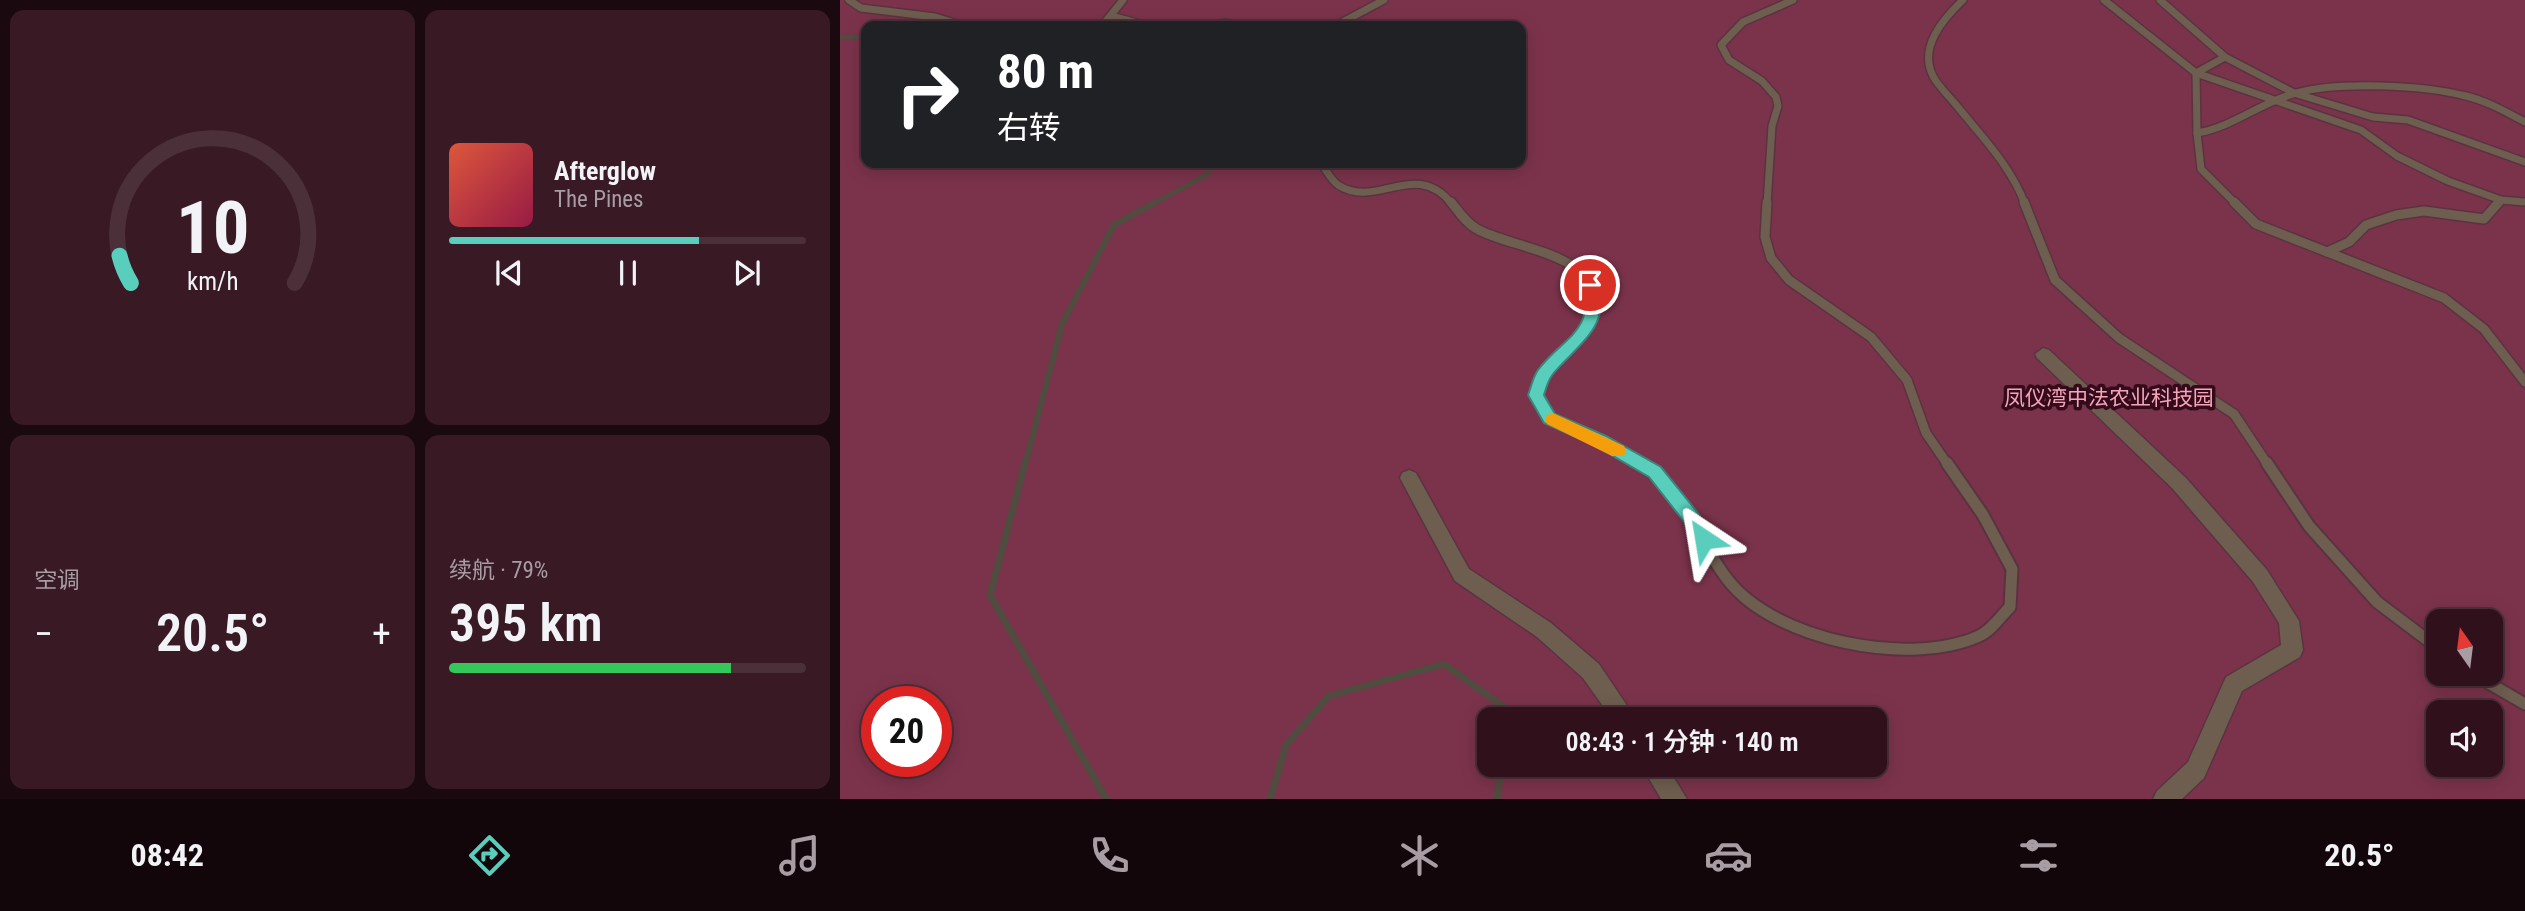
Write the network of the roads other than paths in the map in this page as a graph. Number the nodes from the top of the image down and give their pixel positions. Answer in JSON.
{"nodes":[{"id":1,"x":849,"y":0,"type":"edge"},
{"id":2,"x":1123,"y":0,"type":"edge"},
{"id":3,"x":1384,"y":0,"type":"edge"},
{"id":4,"x":1794,"y":0,"type":"edge"},
{"id":5,"x":1963,"y":0,"type":"edge"},
{"id":6,"x":2104,"y":0,"type":"edge"},
{"id":7,"x":2160,"y":0,"type":"edge"},
{"id":8,"x":1111,"y":16,"type":"junction"},
{"id":9,"x":948,"y":21,"type":"edge"},
{"id":10,"x":1106,"y":21,"type":"edge"},
{"id":11,"x":1134,"y":21,"type":"edge"},
{"id":12,"x":1344,"y":21,"type":"edge"},
{"id":13,"x":2225,"y":57,"type":"junction"},
{"id":14,"x":2196,"y":73,"type":"junction"},
{"id":15,"x":2294,"y":93,"type":"junction"},
{"id":16,"x":2278,"y":101,"type":"junction"},
{"id":17,"x":2373,"y":117,"type":"junction"},
{"id":18,"x":2525,"y":122,"type":"edge"},
{"id":19,"x":2361,"y":130,"type":"junction"},
{"id":20,"x":2197,"y":133,"type":"junction"},
{"id":21,"x":2525,"y":162,"type":"edge"},
{"id":22,"x":1325,"y":168,"type":"edge"},
{"id":23,"x":2501,"y":200,"type":"junction"},
{"id":24,"x":2525,"y":202,"type":"edge"},
{"id":25,"x":2327,"y":252,"type":"junction"},
{"id":26,"x":2043,"y":354,"type":"dead end"},
{"id":27,"x":2525,"y":382,"type":"edge"},
{"id":28,"x":1409,"y":478,"type":"dead end"},
{"id":29,"x":2426,"y":639,"type":"edge"},
{"id":30,"x":2494,"y":686,"type":"edge"},
{"id":31,"x":2525,"y":704,"type":"edge"},
{"id":32,"x":1616,"y":707,"type":"edge"},
{"id":33,"x":1661,"y":777,"type":"edge"},
{"id":34,"x":1675,"y":799,"type":"edge"},
{"id":35,"x":2165,"y":799,"type":"edge"}],
"edges":[{"from":1,"to":9,"type":"lane"},
{"from":2,"to":8,"type":"lane"},
{"from":3,"to":12,"type":"lane"},
{"from":4,"to":22,"type":"lane"},
{"from":5,"to":29,"type":"lane"},
{"from":6,"to":14,"type":"lane"},
{"from":7,"to":13,"type":"lane"},
{"from":8,"to":10,"type":"lane"},
{"from":8,"to":11,"type":"lane"},
{"from":13,"to":14,"type":"lane"},
{"from":13,"to":15,"type":"lane"},
{"from":14,"to":16,"type":"lane"},
{"from":14,"to":20,"type":"lane"},
{"from":15,"to":16,"type":"lane"},
{"from":15,"to":17,"type":"lane"},
{"from":15,"to":18,"type":"lane"},
{"from":16,"to":19,"type":"lane"},
{"from":16,"to":20,"type":"lane"},
{"from":17,"to":19,"type":"lane"},
{"from":17,"to":21,"type":"lane"},
{"from":19,"to":23,"type":"lane"},
{"from":20,"to":25,"type":"lane"},
{"from":23,"to":24,"type":"lane"},
{"from":23,"to":25,"type":"lane"},
{"from":25,"to":27,"type":"lane"},
{"from":26,"to":35,"type":"street"},
{"from":28,"to":32,"type":"street"},
{"from":30,"to":31,"type":"lane"},
{"from":33,"to":34,"type":"street"}]}
